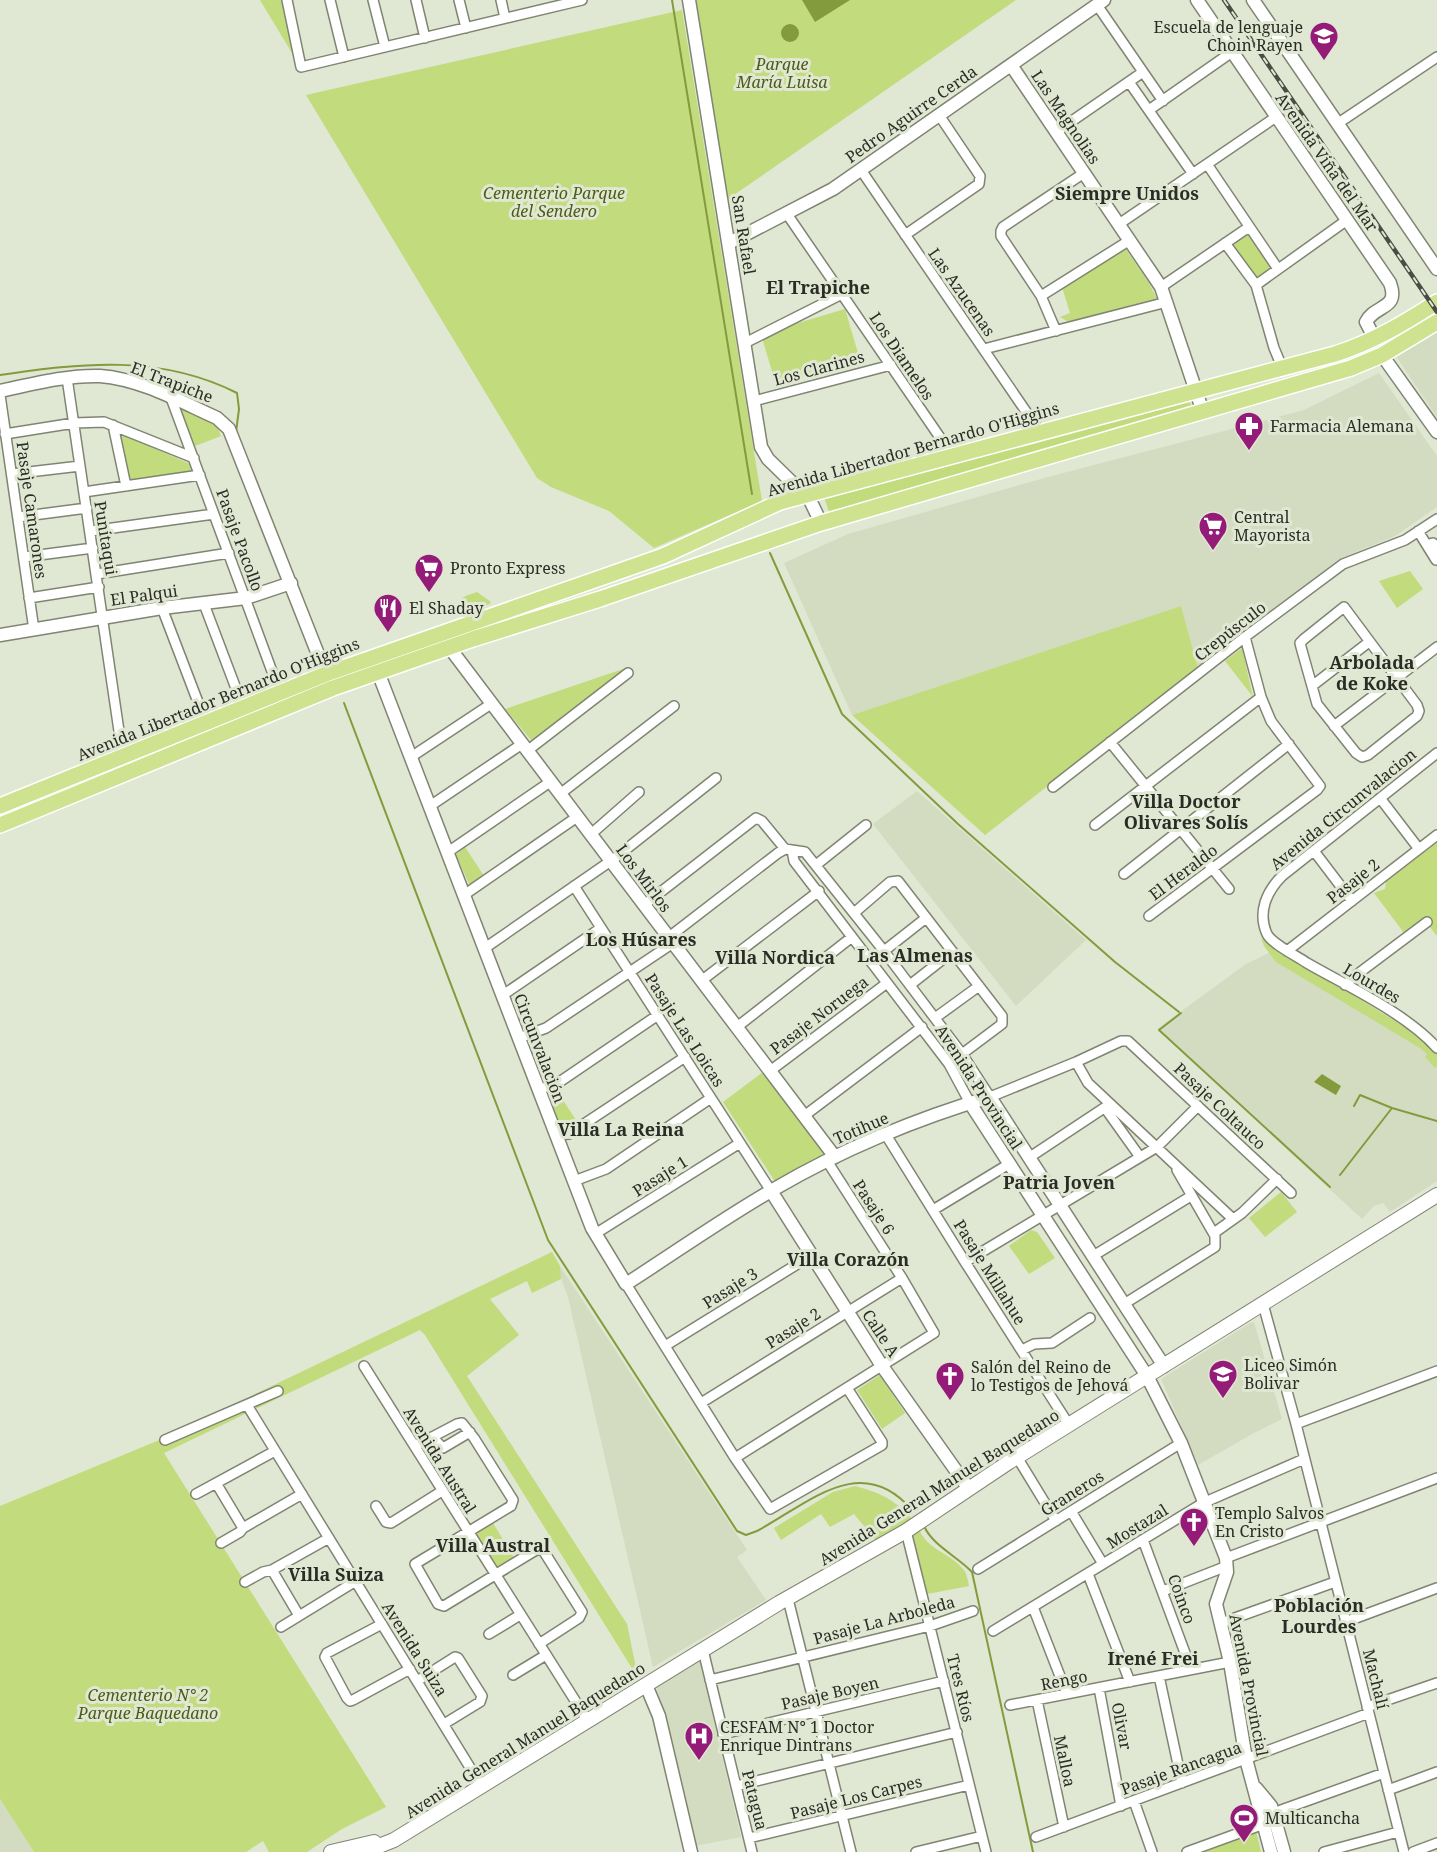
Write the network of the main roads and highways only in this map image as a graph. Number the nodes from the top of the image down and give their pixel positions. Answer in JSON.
{"nodes":[{"id":1,"x":1437,"y":302,"type":"edge"},
{"id":2,"x":1437,"y":322,"type":"edge"},
{"id":3,"x":329,"y":681,"type":"junction"},
{"id":4,"x":128,"y":754,"type":"junction"},
{"id":5,"x":132,"y":770,"type":"junction"},
{"id":6,"x":0,"y":806,"type":"edge"},
{"id":7,"x":0,"y":825,"type":"edge"},
{"id":8,"x":1437,"y":1195,"type":"edge"},
{"id":9,"x":394,"y":1839,"type":"junction"},
{"id":10,"x":332,"y":1852,"type":"edge"},
{"id":11,"x":364,"y":1852,"type":"edge"}],
"edges":[{"from":1,"to":3,"type":"main road","name":"Avenida Libertador Bernardo O'Higgins"},
{"from":2,"to":3,"type":"main road","name":"Avenida Libertador Bernardo O'Higgins"},
{"from":3,"to":4,"type":"main road","name":"Avenida Libertador Bernardo O'Higgins"},
{"from":3,"to":5,"type":"main road","name":"Avenida Libertador Bernardo O'Higgins"},
{"from":4,"to":5,"type":"main road"},
{"from":4,"to":6,"type":"main road","name":"Avenida Libertador Bernardo O'Higgins"},
{"from":5,"to":7,"type":"main road","name":"Avenida Libertador Bernardo O'Higgins"},
{"from":8,"to":9,"type":"main road","name":"Avenida General Manuel Baquedano"},
{"from":9,"to":10,"type":"main road","name":"Avenida General Manuel Baquedano"},
{"from":9,"to":11,"type":"main road","name":"Avenida General Manuel Baquedano"}]}
